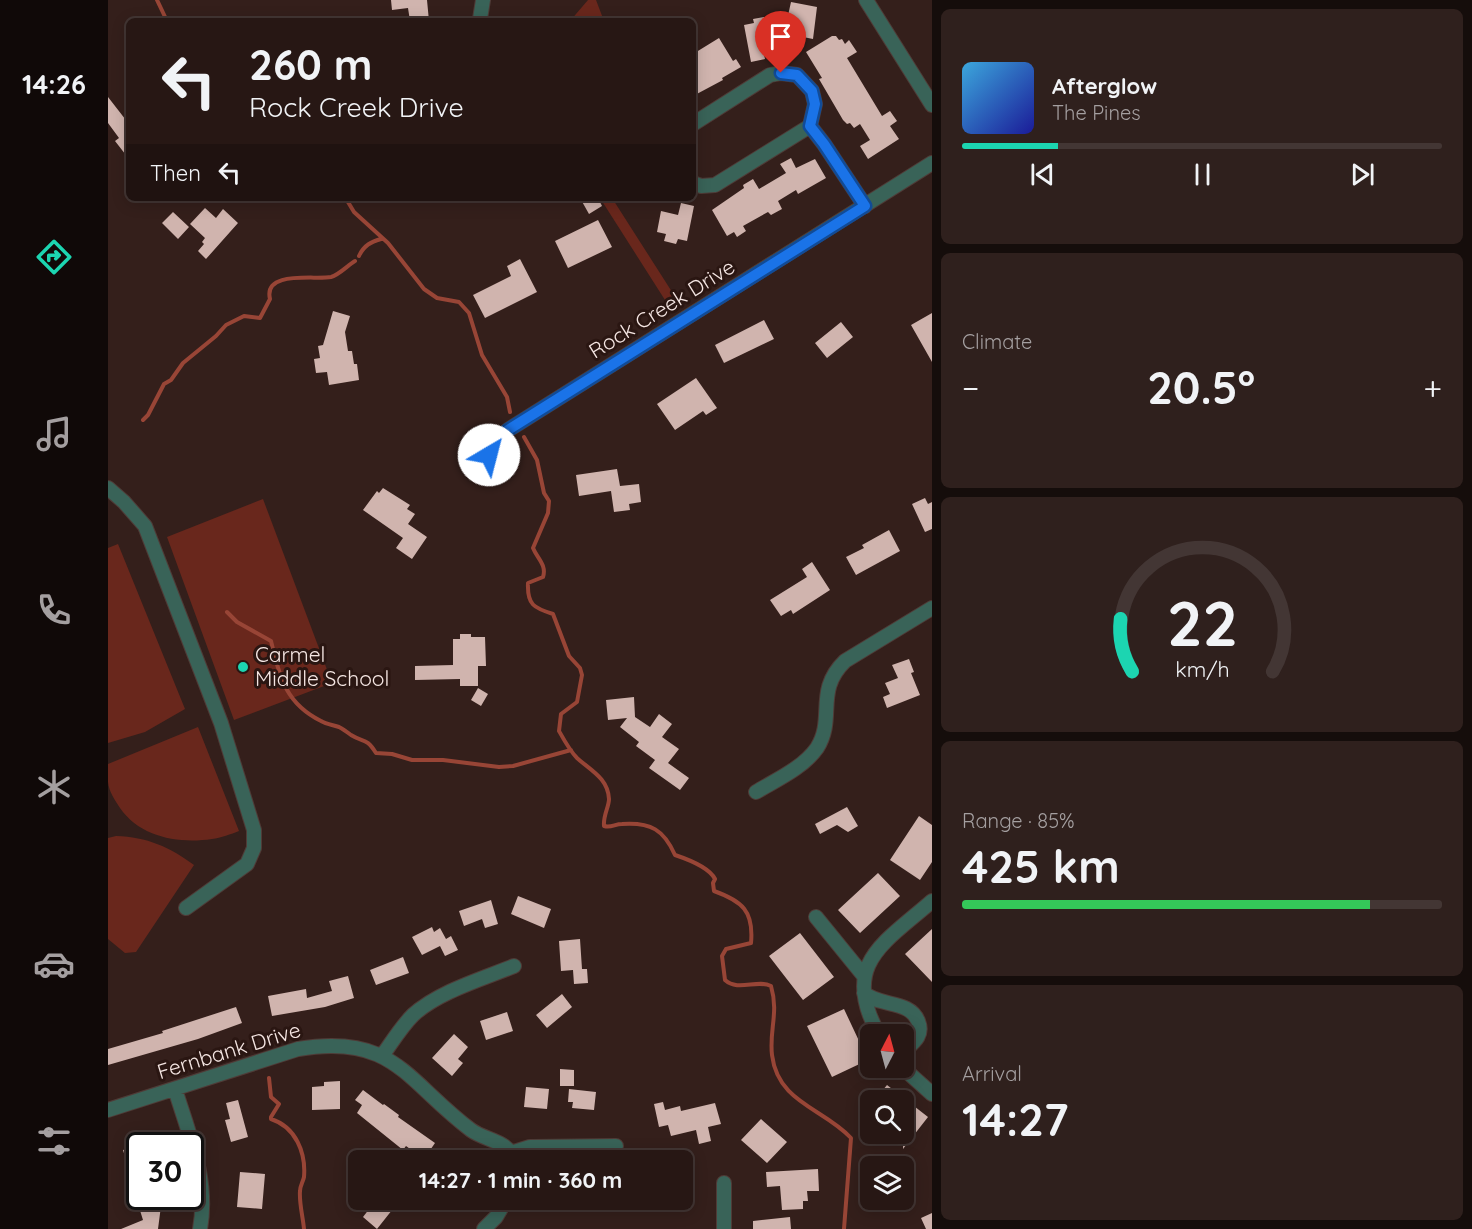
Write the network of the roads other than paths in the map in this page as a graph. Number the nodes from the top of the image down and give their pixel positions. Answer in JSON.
{"nodes":[{"id":1,"x":483,"y":0,"type":"edge"},
{"id":2,"x":866,"y":0,"type":"edge"},
{"id":3,"x":480,"y":18,"type":"edge"},
{"id":4,"x":932,"y":105,"type":"edge"},
{"id":5,"x":696,"y":122,"type":"edge"},
{"id":6,"x":810,"y":126,"type":"junction"},
{"id":7,"x":932,"y":163,"type":"edge"},
{"id":8,"x":696,"y":184,"type":"edge"},
{"id":9,"x":865,"y":206,"type":"junction"},
{"id":10,"x":489,"y":455,"type":"dead end"},
{"id":11,"x":108,"y":488,"type":"edge"},
{"id":12,"x":932,"y":608,"type":"edge"},
{"id":13,"x":756,"y":792,"type":"dead end"},
{"id":14,"x":932,"y":901,"type":"edge"},
{"id":15,"x":186,"y":908,"type":"dead end"},
{"id":16,"x":816,"y":917,"type":"dead end"},
{"id":17,"x":514,"y":966,"type":"dead end"},
{"id":18,"x":864,"y":975,"type":"junction"},
{"id":19,"x":864,"y":993,"type":"junction"},
{"id":20,"x":874,"y":1024,"type":"edge"},
{"id":21,"x":914,"y":1044,"type":"edge"},
{"id":22,"x":382,"y":1056,"type":"junction"},
{"id":23,"x":914,"y":1078,"type":"edge"},
{"id":24,"x":175,"y":1089,"type":"junction"},
{"id":25,"x":932,"y":1094,"type":"edge"},
{"id":26,"x":108,"y":1110,"type":"edge"},
{"id":27,"x":616,"y":1146,"type":"dead end"},
{"id":28,"x":507,"y":1150,"type":"edge"},
{"id":29,"x":525,"y":1150,"type":"edge"},
{"id":30,"x":724,"y":1183,"type":"dead end"},
{"id":31,"x":500,"y":1210,"type":"edge"},
{"id":32,"x":200,"y":1229,"type":"edge"},
{"id":33,"x":484,"y":1229,"type":"edge"},
{"id":34,"x":724,"y":1229,"type":"edge"}],
"edges":[{"from":1,"to":3,"type":"street"},
{"from":2,"to":4,"type":"street"},
{"from":5,"to":6,"type":"street"},
{"from":6,"to":8,"type":"street"},
{"from":6,"to":9,"type":"street"},
{"from":7,"to":9,"type":"street","name":"Rock Creek Drive"},
{"from":9,"to":10,"type":"street","name":"Rock Creek Drive"},
{"from":11,"to":15,"type":"street"},
{"from":12,"to":13,"type":"street"},
{"from":14,"to":18,"type":"street"},
{"from":16,"to":18,"type":"street"},
{"from":17,"to":22,"type":"street"},
{"from":18,"to":19,"type":"street"},
{"from":19,"to":20,"type":"street"},
{"from":19,"to":21,"type":"street"},
{"from":22,"to":24,"type":"street","name":"Fernbank Drive"},
{"from":22,"to":28,"type":"street","name":"Fernbank Drive"},
{"from":23,"to":25,"type":"street"},
{"from":24,"to":26,"type":"street","name":"Fernbank Drive"},
{"from":24,"to":32,"type":"street"},
{"from":27,"to":29,"type":"street","name":"Fernbank Drive"},
{"from":30,"to":34,"type":"street"},
{"from":31,"to":33,"type":"street"}]}
